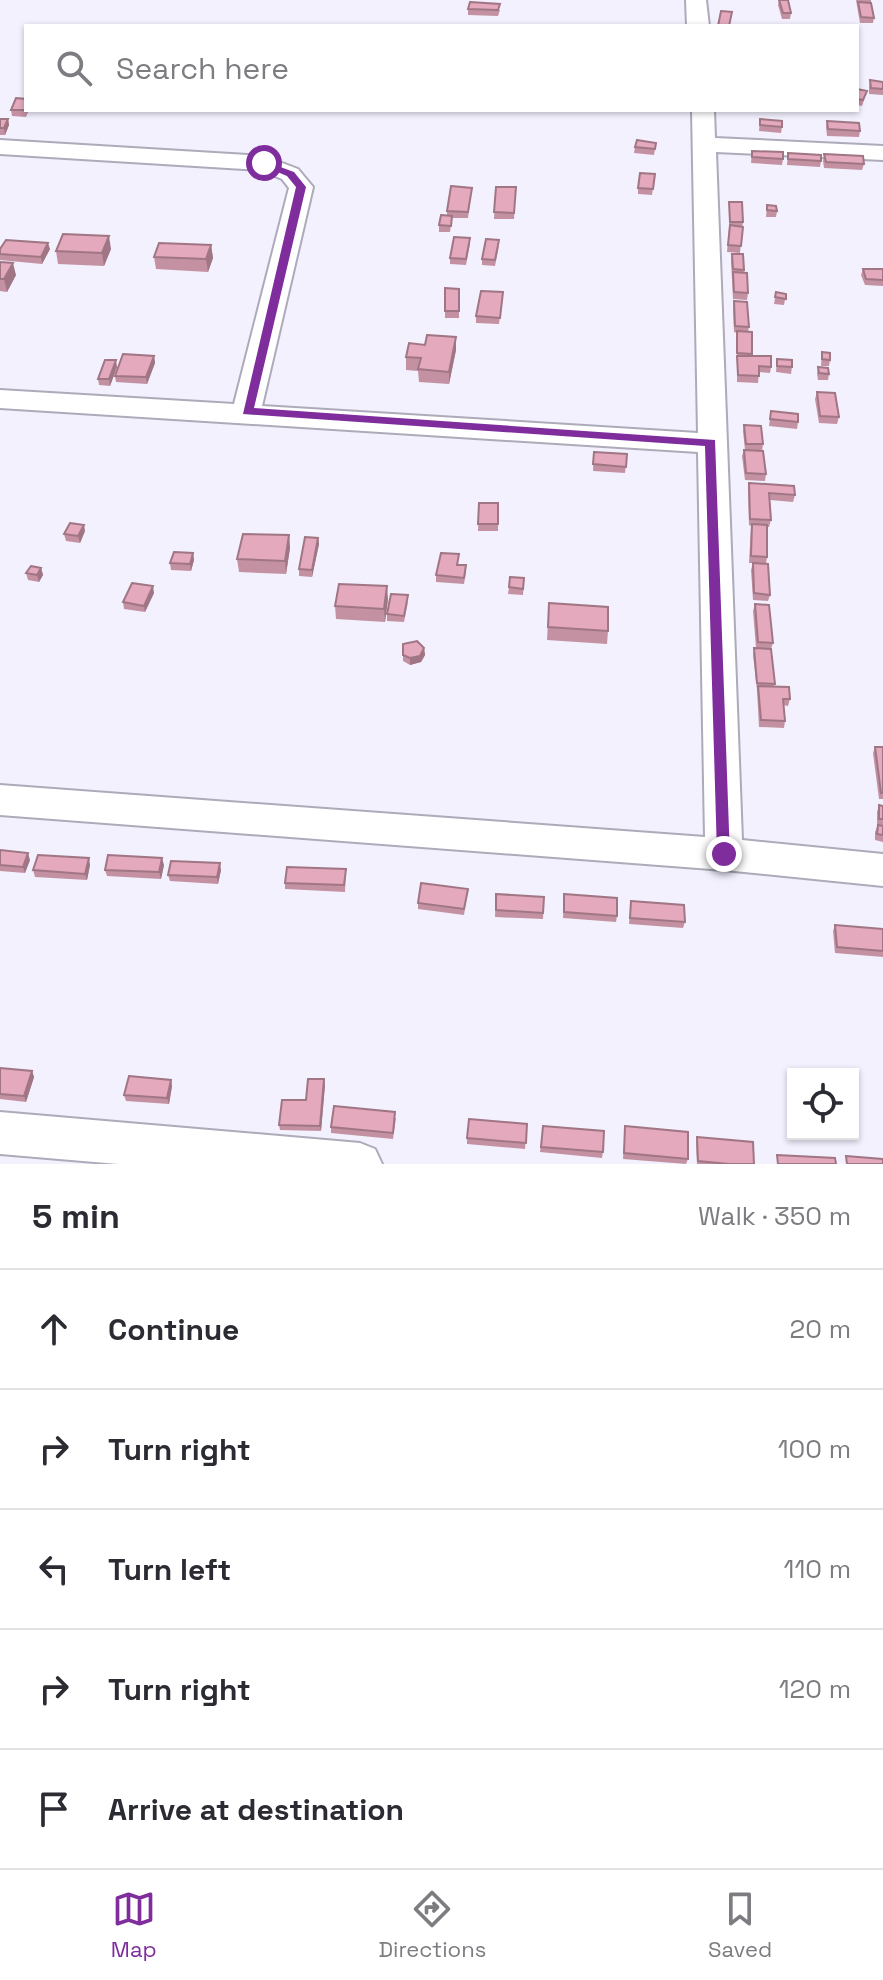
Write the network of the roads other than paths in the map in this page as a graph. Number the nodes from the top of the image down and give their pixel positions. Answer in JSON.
{"nodes":[{"id":1,"x":674,"y":0,"type":"edge"},
{"id":2,"x":696,"y":0,"type":"edge"},
{"id":3,"x":698,"y":24,"type":"edge"},
{"id":4,"x":703,"y":112,"type":"edge"},
{"id":5,"x":705,"y":144,"type":"junction"},
{"id":6,"x":0,"y":147,"type":"edge"},
{"id":7,"x":883,"y":153,"type":"edge"},
{"id":8,"x":0,"y":399,"type":"edge"},
{"id":9,"x":247,"y":411,"type":"junction"},
{"id":10,"x":711,"y":443,"type":"junction"},
{"id":11,"x":0,"y":800,"type":"edge"},
{"id":12,"x":724,"y":854,"type":"junction"},
{"id":13,"x":883,"y":870,"type":"edge"},
{"id":14,"x":0,"y":1133,"type":"edge"},
{"id":15,"x":108,"y":1155,"type":"edge"},
{"id":16,"x":360,"y":1164,"type":"edge"}],
"edges":[{"from":1,"to":2,"type":"street"},
{"from":2,"to":3,"type":"street"},
{"from":4,"to":5,"type":"street"},
{"from":5,"to":7,"type":"street"},
{"from":5,"to":10,"type":"street"},
{"from":6,"to":9,"type":"street"},
{"from":8,"to":9,"type":"street"},
{"from":9,"to":10,"type":"street"},
{"from":10,"to":12,"type":"street"},
{"from":11,"to":12,"type":"street"},
{"from":12,"to":13,"type":"street"},
{"from":14,"to":15,"type":"street"},
{"from":15,"to":16,"type":"street"}]}
